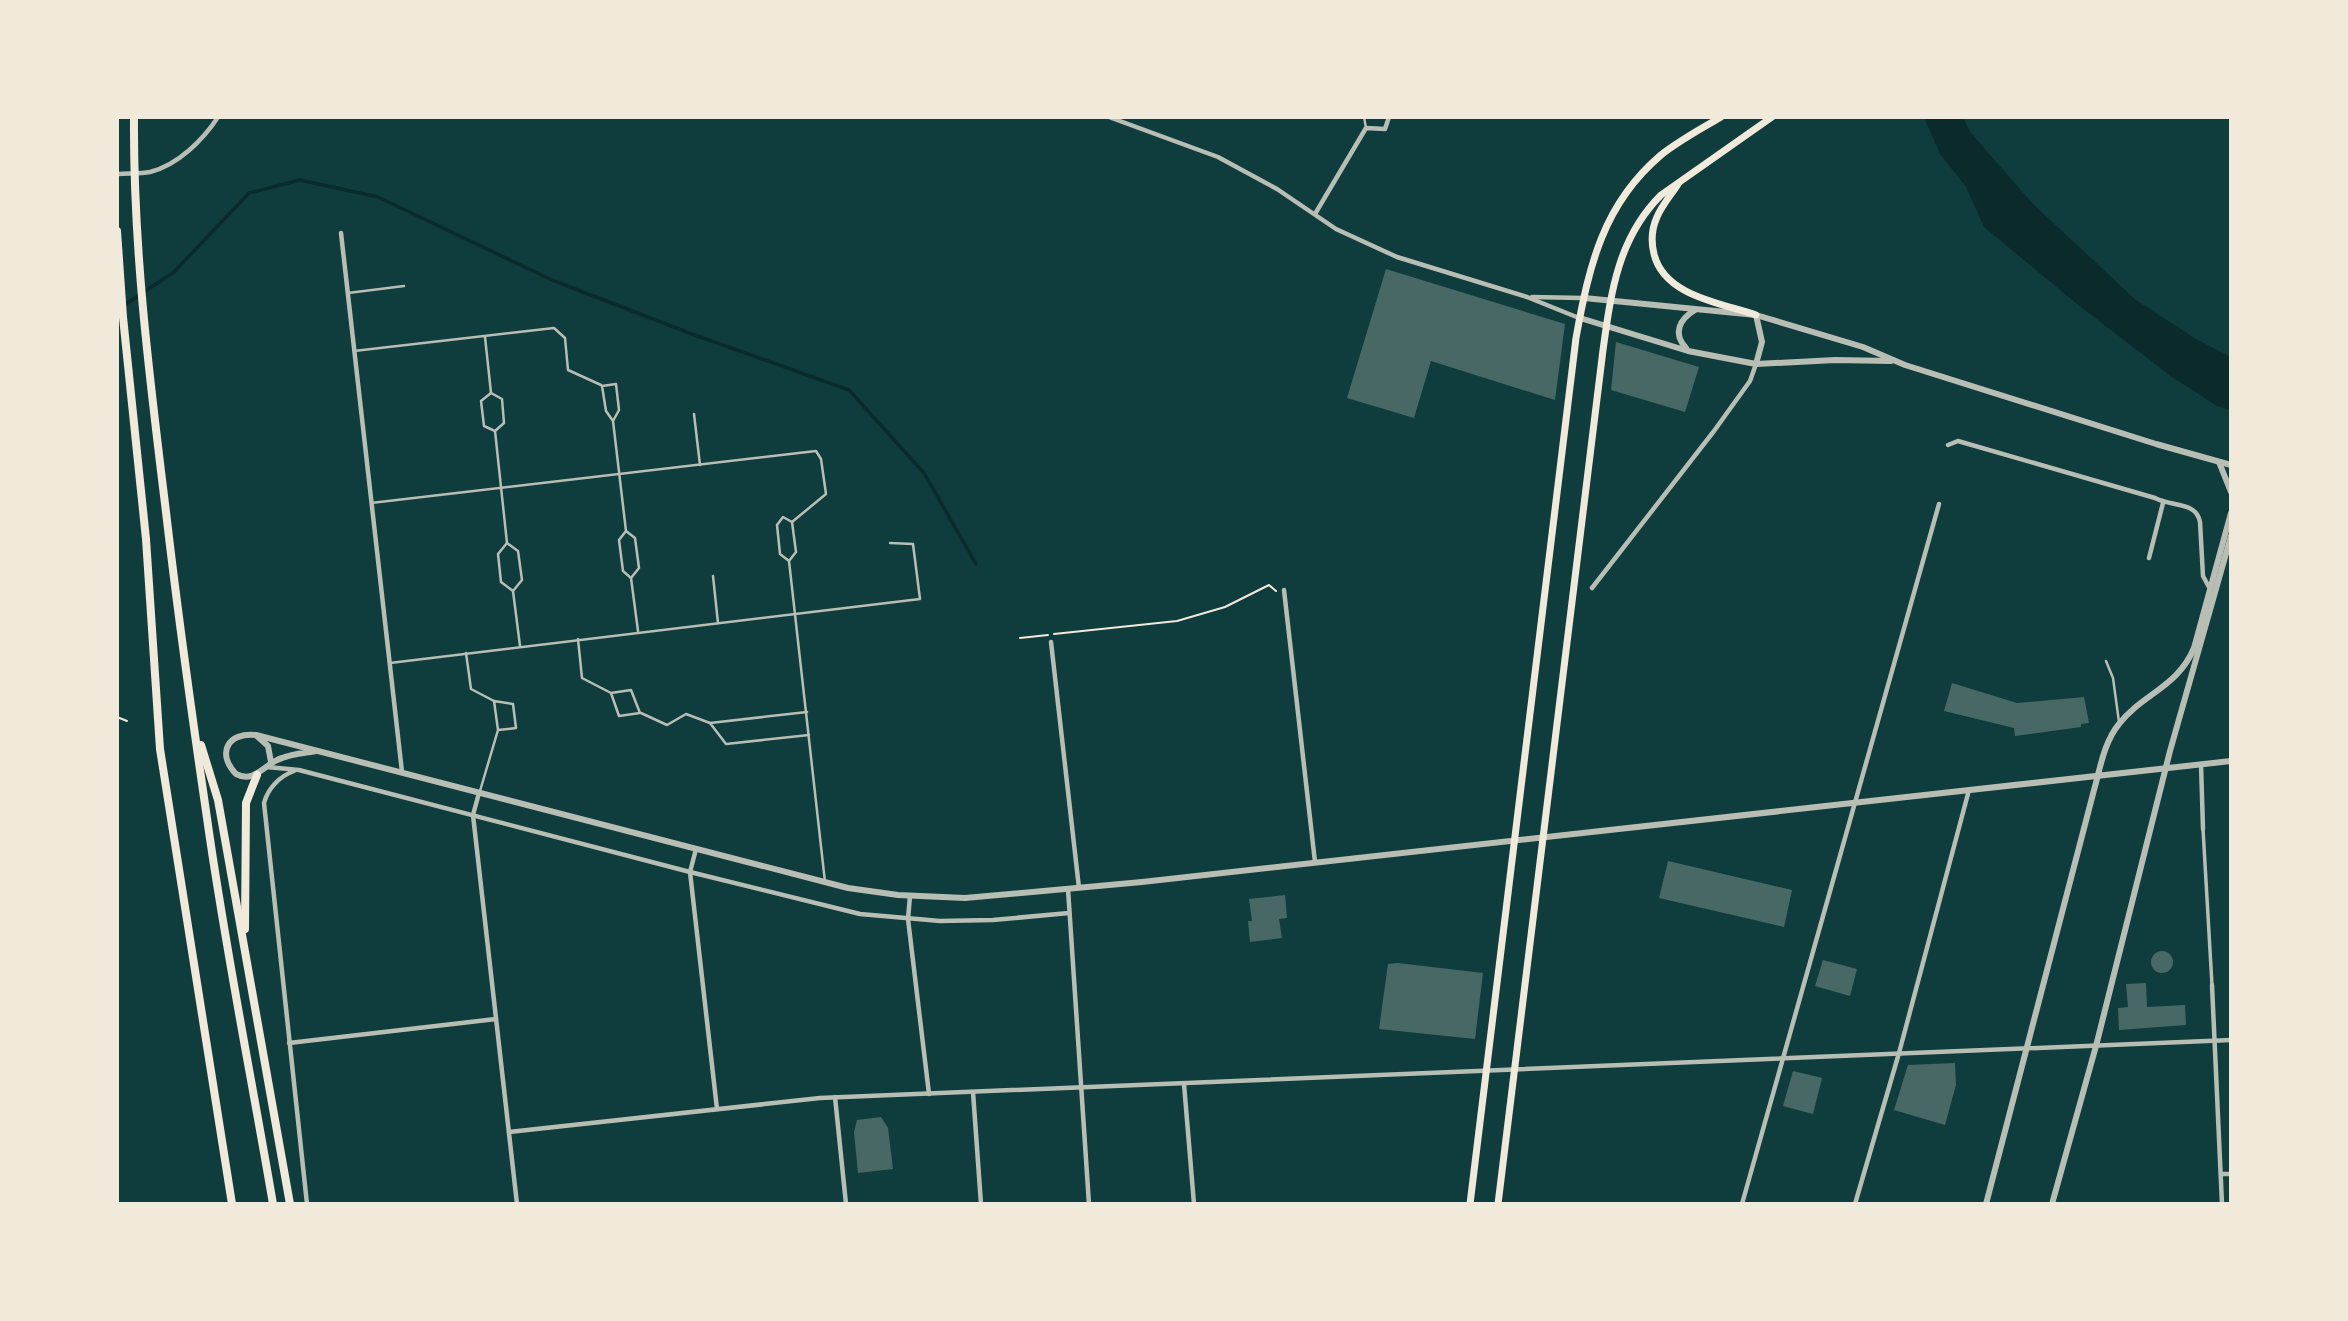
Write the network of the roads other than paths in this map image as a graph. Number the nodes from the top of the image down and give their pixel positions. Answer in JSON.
{"nodes":[{"id":1,"x":134,"y":117,"type":"edge"},
{"id":2,"x":218,"y":117,"type":"edge"},
{"id":3,"x":1109,"y":117,"type":"edge"},
{"id":4,"x":1364,"y":117,"type":"edge"},
{"id":5,"x":1389,"y":117,"type":"edge"},
{"id":6,"x":1721,"y":117,"type":"edge"},
{"id":7,"x":1772,"y":117,"type":"edge"},
{"id":8,"x":1366,"y":128,"type":"junction"},
{"id":9,"x":117,"y":174,"type":"edge"},
{"id":10,"x":1681,"y":179,"type":"junction"},
{"id":11,"x":1315,"y":214,"type":"junction"},
{"id":12,"x":117,"y":231,"type":"edge"},
{"id":13,"x":341,"y":233,"type":"dead end"},
{"id":14,"x":404,"y":285,"type":"dead end"},
{"id":15,"x":348,"y":293,"type":"junction"},
{"id":16,"x":1527,"y":297,"type":"junction"},
{"id":17,"x":1584,"y":298,"type":"junction"},
{"id":18,"x":1610,"y":299,"type":"junction"},
{"id":19,"x":1697,"y":309,"type":"junction"},
{"id":20,"x":1756,"y":314,"type":"junction"},
{"id":21,"x":1580,"y":318,"type":"junction"},
{"id":22,"x":1606,"y":326,"type":"junction"},
{"id":23,"x":485,"y":336,"type":"junction"},
{"id":24,"x":354,"y":351,"type":"junction"},
{"id":25,"x":1688,"y":351,"type":"junction"},
{"id":26,"x":1893,"y":361,"type":"junction"},
{"id":27,"x":1756,"y":364,"type":"junction"},
{"id":28,"x":602,"y":386,"type":"junction"},
{"id":29,"x":491,"y":393,"type":"junction"},
{"id":30,"x":694,"y":414,"type":"dead end"},
{"id":31,"x":614,"y":421,"type":"junction"},
{"id":32,"x":495,"y":431,"type":"junction"},
{"id":33,"x":1948,"y":445,"type":"dead end"},
{"id":34,"x":2219,"y":462,"type":"junction"},
{"id":35,"x":700,"y":465,"type":"junction"},
{"id":36,"x":2231,"y":465,"type":"edge"},
{"id":37,"x":620,"y":475,"type":"junction"},
{"id":38,"x":501,"y":488,"type":"junction"},
{"id":39,"x":2231,"y":492,"type":"edge"},
{"id":40,"x":371,"y":503,"type":"junction"},
{"id":41,"x":2164,"y":503,"type":"junction"},
{"id":42,"x":1939,"y":504,"type":"dead end"},
{"id":43,"x":2231,"y":513,"type":"edge"},
{"id":44,"x":792,"y":523,"type":"junction"},
{"id":45,"x":626,"y":531,"type":"junction"},
{"id":46,"x":2231,"y":536,"type":"edge"},
{"id":47,"x":507,"y":543,"type":"junction"},
{"id":48,"x":890,"y":543,"type":"dead end"},
{"id":49,"x":2149,"y":558,"type":"dead end"},
{"id":50,"x":789,"y":561,"type":"junction"},
{"id":51,"x":713,"y":576,"type":"dead end"},
{"id":52,"x":631,"y":578,"type":"junction"},
{"id":53,"x":1592,"y":588,"type":"dead end"},
{"id":54,"x":1284,"y":590,"type":"road end"},
{"id":55,"x":513,"y":591,"type":"junction"},
{"id":56,"x":2213,"y":591,"type":"junction"},
{"id":57,"x":795,"y":614,"type":"junction"},
{"id":58,"x":718,"y":623,"type":"junction"},
{"id":59,"x":638,"y":632,"type":"junction"},
{"id":60,"x":578,"y":639,"type":"junction"},
{"id":61,"x":1051,"y":642,"type":"dead end"},
{"id":62,"x":520,"y":646,"type":"junction"},
{"id":63,"x":466,"y":653,"type":"junction"},
{"id":64,"x":2106,"y":661,"type":"dead end"},
{"id":65,"x":389,"y":663,"type":"junction"},
{"id":66,"x":611,"y":693,"type":"junction"},
{"id":67,"x":494,"y":701,"type":"junction"},
{"id":68,"x":640,"y":712,"type":"junction"},
{"id":69,"x":807,"y":712,"type":"junction"},
{"id":70,"x":710,"y":723,"type":"junction"},
{"id":71,"x":2119,"y":723,"type":"junction"},
{"id":72,"x":195,"y":725,"type":"junction"},
{"id":73,"x":498,"y":730,"type":"junction"},
{"id":74,"x":809,"y":734,"type":"junction"},
{"id":75,"x":256,"y":735,"type":"junction"},
{"id":76,"x":316,"y":751,"type":"junction"},
{"id":77,"x":2231,"y":761,"type":"edge"},
{"id":78,"x":271,"y":762,"type":"junction"},
{"id":79,"x":2201,"y":764,"type":"junction"},
{"id":80,"x":265,"y":767,"type":"junction"},
{"id":81,"x":2165,"y":768,"type":"junction"},
{"id":82,"x":299,"y":770,"type":"junction"},
{"id":83,"x":402,"y":772,"type":"junction"},
{"id":84,"x":257,"y":775,"type":"junction"},
{"id":85,"x":2098,"y":775,"type":"junction"},
{"id":86,"x":1969,"y":790,"type":"junction"},
{"id":87,"x":479,"y":793,"type":"junction"},
{"id":88,"x":1854,"y":803,"type":"junction"},
{"id":89,"x":473,"y":815,"type":"junction"},
{"id":90,"x":2203,"y":829,"type":"joint"},
{"id":91,"x":1543,"y":836,"type":"junction"},
{"id":92,"x":1514,"y":840,"type":"junction"},
{"id":93,"x":696,"y":849,"type":"junction"},
{"id":94,"x":1315,"y":862,"type":"junction"},
{"id":95,"x":690,"y":872,"type":"junction"},
{"id":96,"x":825,"y":882,"type":"junction"},
{"id":97,"x":1079,"y":888,"type":"junction"},
{"id":98,"x":1068,"y":890,"type":"junction"},
{"id":99,"x":910,"y":896,"type":"junction"},
{"id":100,"x":1069,"y":913,"type":"junction"},
{"id":101,"x":908,"y":919,"type":"junction"},
{"id":102,"x":245,"y":949,"type":"junction"},
{"id":103,"x":2212,"y":985,"type":"joint"},
{"id":104,"x":496,"y":1019,"type":"junction"},
{"id":105,"x":2231,"y":1040,"type":"edge"},
{"id":106,"x":2215,"y":1041,"type":"junction"},
{"id":107,"x":289,"y":1043,"type":"junction"},
{"id":108,"x":2096,"y":1046,"type":"junction"},
{"id":109,"x":2026,"y":1048,"type":"junction"},
{"id":110,"x":1899,"y":1053,"type":"junction"},
{"id":111,"x":1782,"y":1059,"type":"junction"},
{"id":112,"x":1514,"y":1070,"type":"junction"},
{"id":113,"x":1486,"y":1071,"type":"junction"},
{"id":114,"x":1184,"y":1084,"type":"junction"},
{"id":115,"x":1081,"y":1088,"type":"junction"},
{"id":116,"x":973,"y":1092,"type":"junction"},
{"id":117,"x":929,"y":1094,"type":"junction"},
{"id":118,"x":835,"y":1097,"type":"junction"},
{"id":119,"x":717,"y":1109,"type":"junction"},
{"id":120,"x":509,"y":1132,"type":"junction"},
{"id":121,"x":2221,"y":1174,"type":"junction"},
{"id":122,"x":2231,"y":1174,"type":"edge"},
{"id":123,"x":232,"y":1204,"type":"edge"},
{"id":124,"x":273,"y":1204,"type":"edge"},
{"id":125,"x":290,"y":1204,"type":"edge"},
{"id":126,"x":307,"y":1204,"type":"edge"},
{"id":127,"x":517,"y":1204,"type":"edge"},
{"id":128,"x":846,"y":1204,"type":"edge"},
{"id":129,"x":981,"y":1204,"type":"edge"},
{"id":130,"x":1089,"y":1204,"type":"edge"},
{"id":131,"x":1194,"y":1204,"type":"edge"},
{"id":132,"x":1470,"y":1204,"type":"edge"},
{"id":133,"x":1498,"y":1204,"type":"edge"},
{"id":134,"x":1742,"y":1204,"type":"edge"},
{"id":135,"x":1855,"y":1204,"type":"edge"},
{"id":136,"x":1986,"y":1204,"type":"edge"},
{"id":137,"x":2052,"y":1204,"type":"edge"},
{"id":138,"x":2222,"y":1204,"type":"edge"}],
"edges":[{"from":1,"to":72,"type":"main road"},
{"from":2,"to":9,"type":"street"},
{"from":3,"to":11,"type":"street"},
{"from":4,"to":8,"type":"lane"},
{"from":5,"to":8,"type":"street"},
{"from":6,"to":17,"type":"main road"},
{"from":7,"to":10,"type":"main road"},
{"from":8,"to":11,"type":"street"},
{"from":10,"to":18,"type":"main road"},
{"from":10,"to":20,"type":"main road"},
{"from":11,"to":16,"type":"street"},
{"from":12,"to":123,"type":"main road"},
{"from":13,"to":15,"type":"street"},
{"from":14,"to":15,"type":"lane"},
{"from":15,"to":24,"type":"street"},
{"from":16,"to":17,"type":"street"},
{"from":16,"to":21,"type":"street"},
{"from":17,"to":18,"type":"street"},
{"from":17,"to":21,"type":"main road"},
{"from":18,"to":19,"type":"street"},
{"from":18,"to":22,"type":"main road"},
{"from":19,"to":20,"type":"street"},
{"from":19,"to":25,"type":"street"},
{"from":20,"to":26,"type":"street"},
{"from":20,"to":27,"type":"street"},
{"from":21,"to":22,"type":"street"},
{"from":21,"to":92,"type":"main road"},
{"from":22,"to":25,"type":"street"},
{"from":22,"to":91,"type":"main road"},
{"from":23,"to":24,"type":"lane"},
{"from":23,"to":28,"type":"lane"},
{"from":23,"to":29,"type":"lane"},
{"from":24,"to":40,"type":"street"},
{"from":25,"to":27,"type":"street"},
{"from":26,"to":27,"type":"street"},
{"from":26,"to":34,"type":"street"},
{"from":27,"to":53,"type":"street"},
{"from":28,"to":31,"type":"lane"},
{"from":28,"to":31,"type":"lane"},
{"from":29,"to":32,"type":"lane"},
{"from":29,"to":32,"type":"lane"},
{"from":30,"to":35,"type":"lane"},
{"from":31,"to":37,"type":"lane"},
{"from":32,"to":38,"type":"lane"},
{"from":33,"to":41,"type":"street"},
{"from":34,"to":36,"type":"street"},
{"from":34,"to":39,"type":"street"},
{"from":35,"to":37,"type":"lane"},
{"from":35,"to":44,"type":"lane"},
{"from":37,"to":38,"type":"lane"},
{"from":37,"to":45,"type":"lane"},
{"from":38,"to":40,"type":"lane"},
{"from":38,"to":47,"type":"lane"},
{"from":40,"to":65,"type":"street"},
{"from":41,"to":49,"type":"street"},
{"from":41,"to":56,"type":"street"},
{"from":42,"to":88,"type":"street"},
{"from":43,"to":56,"type":"street"},
{"from":44,"to":50,"type":"lane"},
{"from":44,"to":50,"type":"lane"},
{"from":45,"to":52,"type":"lane"},
{"from":45,"to":52,"type":"lane"},
{"from":46,"to":56,"type":"street"},
{"from":47,"to":55,"type":"lane"},
{"from":47,"to":55,"type":"lane"},
{"from":48,"to":57,"type":"lane"},
{"from":50,"to":57,"type":"lane"},
{"from":51,"to":58,"type":"lane"},
{"from":52,"to":59,"type":"lane"},
{"from":54,"to":94,"type":"street"},
{"from":55,"to":62,"type":"lane"},
{"from":56,"to":71,"type":"street"},
{"from":56,"to":81,"type":"street"},
{"from":57,"to":58,"type":"lane"},
{"from":57,"to":69,"type":"lane"},
{"from":58,"to":59,"type":"lane"},
{"from":59,"to":60,"type":"lane"},
{"from":60,"to":62,"type":"lane"},
{"from":60,"to":66,"type":"lane"},
{"from":61,"to":97,"type":"street"},
{"from":62,"to":63,"type":"lane"},
{"from":63,"to":65,"type":"lane"},
{"from":63,"to":67,"type":"lane"},
{"from":64,"to":71,"type":"lane"},
{"from":65,"to":83,"type":"street"},
{"from":66,"to":68,"type":"lane"},
{"from":66,"to":68,"type":"lane"},
{"from":67,"to":73,"type":"lane"},
{"from":67,"to":73,"type":"lane"},
{"from":68,"to":70,"type":"lane"},
{"from":69,"to":70,"type":"lane"},
{"from":69,"to":74,"type":"lane"},
{"from":70,"to":74,"type":"lane"},
{"from":71,"to":85,"type":"street"},
{"from":72,"to":102,"type":"main road"},
{"from":72,"to":124,"type":"main road"},
{"from":73,"to":87,"type":"lane"},
{"from":74,"to":96,"type":"lane"},
{"from":75,"to":76,"type":"street"},
{"from":75,"to":78,"type":"street"},
{"from":75,"to":84,"type":"street"},
{"from":76,"to":78,"type":"street"},
{"from":76,"to":83,"type":"street"},
{"from":77,"to":79,"type":"street"},
{"from":78,"to":80,"type":"street"},
{"from":79,"to":81,"type":"street"},
{"from":79,"to":90,"type":"street"},
{"from":80,"to":82,"type":"street"},
{"from":80,"to":84,"type":"street"},
{"from":81,"to":85,"type":"street"},
{"from":81,"to":108,"type":"street"},
{"from":82,"to":89,"type":"street"},
{"from":82,"to":107,"type":"street"},
{"from":83,"to":87,"type":"street"},
{"from":84,"to":102,"type":"main road"},
{"from":85,"to":86,"type":"street"},
{"from":85,"to":109,"type":"street"},
{"from":86,"to":88,"type":"street"},
{"from":86,"to":110,"type":"street"},
{"from":87,"to":89,"type":"street"},
{"from":87,"to":93,"type":"street"},
{"from":88,"to":91,"type":"street"},
{"from":88,"to":111,"type":"street"},
{"from":89,"to":95,"type":"street"},
{"from":89,"to":104,"type":"street"},
{"from":90,"to":103,"type":"street"},
{"from":91,"to":92,"type":"street"},
{"from":91,"to":112,"type":"main road"},
{"from":92,"to":94,"type":"street"},
{"from":92,"to":113,"type":"main road"},
{"from":93,"to":95,"type":"street"},
{"from":93,"to":96,"type":"street"},
{"from":94,"to":97,"type":"street"},
{"from":95,"to":101,"type":"street"},
{"from":95,"to":119,"type":"street"},
{"from":96,"to":99,"type":"street"},
{"from":97,"to":98,"type":"street"},
{"from":98,"to":99,"type":"street"},
{"from":98,"to":100,"type":"street"},
{"from":99,"to":101,"type":"street"},
{"from":100,"to":101,"type":"street"},
{"from":100,"to":115,"type":"street"},
{"from":101,"to":117,"type":"street"},
{"from":102,"to":125,"type":"main road"},
{"from":103,"to":106,"type":"street"},
{"from":104,"to":107,"type":"street"},
{"from":104,"to":120,"type":"street"},
{"from":105,"to":106,"type":"street"},
{"from":106,"to":108,"type":"street"},
{"from":106,"to":121,"type":"street"},
{"from":107,"to":126,"type":"street"},
{"from":108,"to":109,"type":"street"},
{"from":108,"to":137,"type":"street"},
{"from":109,"to":110,"type":"street"},
{"from":109,"to":136,"type":"street"},
{"from":110,"to":111,"type":"street"},
{"from":110,"to":135,"type":"street"},
{"from":111,"to":112,"type":"street"},
{"from":111,"to":134,"type":"street"},
{"from":112,"to":113,"type":"street"},
{"from":112,"to":133,"type":"main road"},
{"from":113,"to":114,"type":"street"},
{"from":113,"to":132,"type":"main road"},
{"from":114,"to":115,"type":"street"},
{"from":114,"to":131,"type":"street"},
{"from":115,"to":116,"type":"street"},
{"from":115,"to":130,"type":"street"},
{"from":116,"to":117,"type":"street"},
{"from":116,"to":129,"type":"street"},
{"from":117,"to":118,"type":"street"},
{"from":118,"to":119,"type":"street"},
{"from":118,"to":128,"type":"street"},
{"from":119,"to":120,"type":"street"},
{"from":120,"to":127,"type":"street"},
{"from":121,"to":122,"type":"street"},
{"from":121,"to":138,"type":"street"}]}
